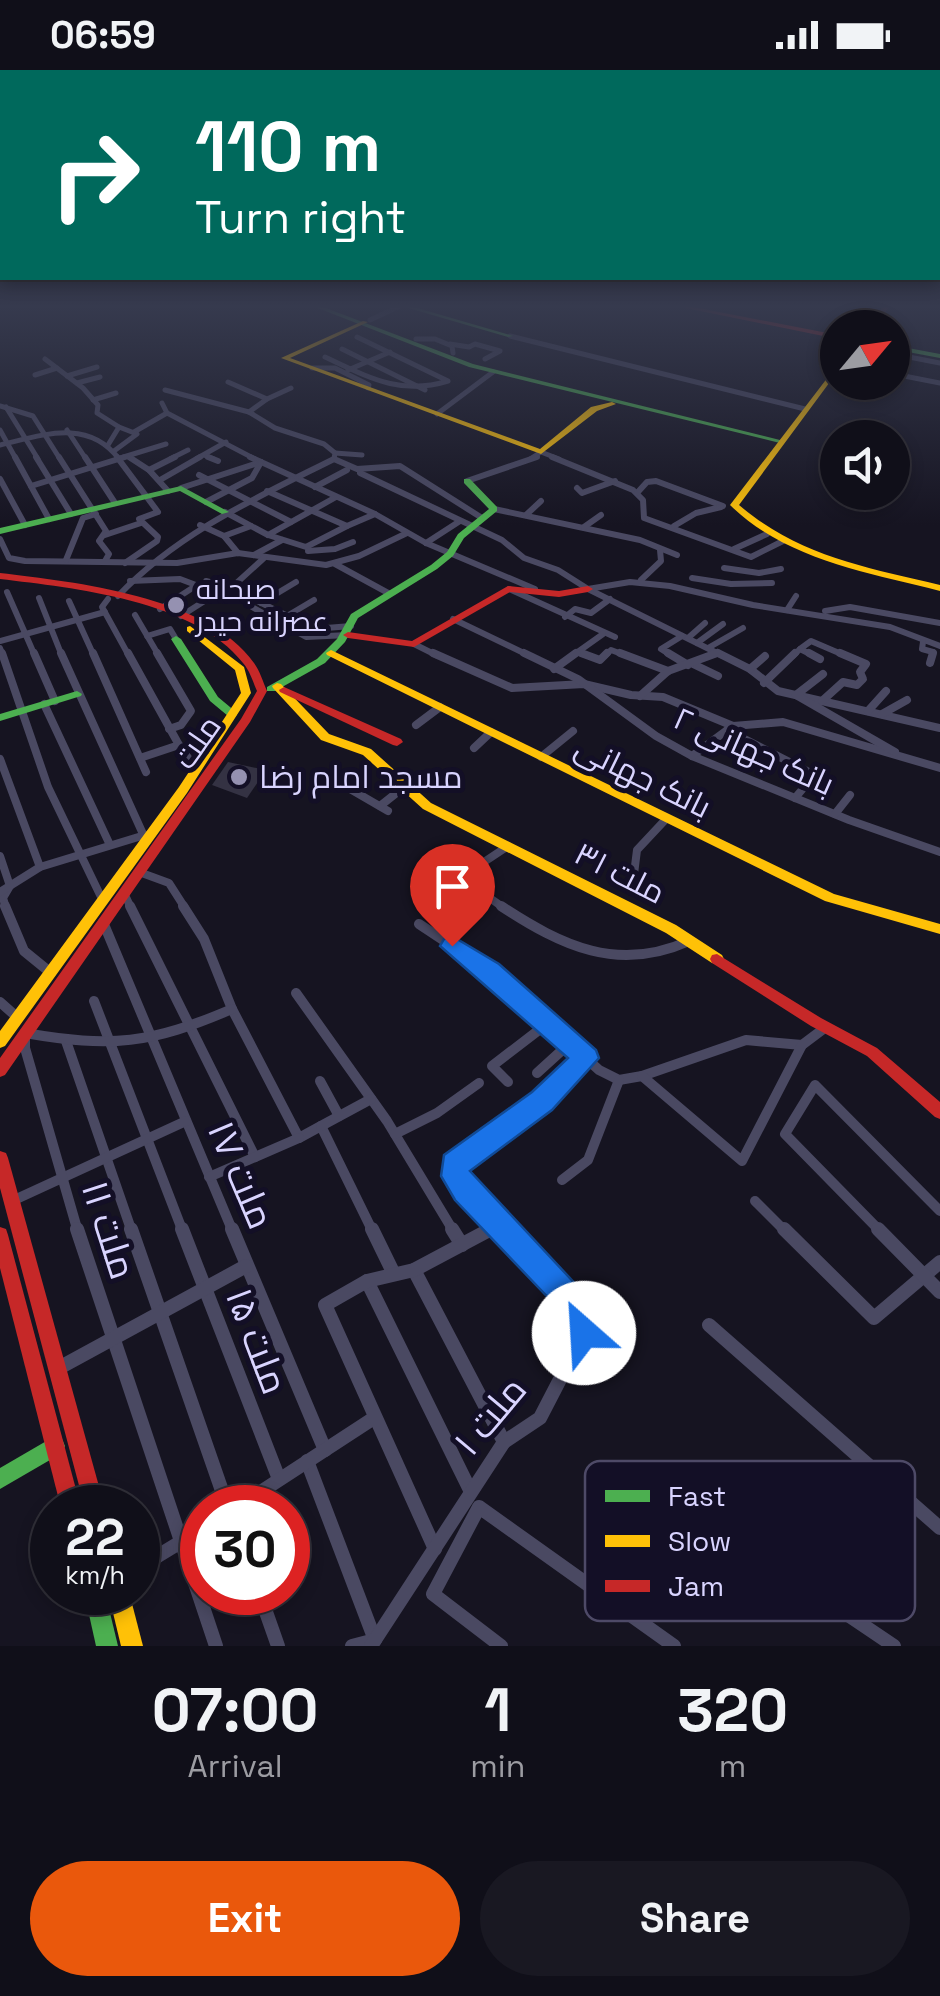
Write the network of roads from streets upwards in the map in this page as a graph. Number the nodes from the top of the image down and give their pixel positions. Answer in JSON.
{"nodes":[{"id":1,"x":70,"y":379,"type":"edge"},
{"id":2,"x":342,"y":379,"type":"edge"},
{"id":3,"x":359,"y":379,"type":"edge"},
{"id":4,"x":369,"y":379,"type":"edge"},
{"id":5,"x":402,"y":379,"type":"edge"},
{"id":6,"x":443,"y":379,"type":"edge"},
{"id":7,"x":475,"y":379,"type":"edge"},
{"id":8,"x":526,"y":379,"type":"edge"},
{"id":9,"x":538,"y":379,"type":"edge"},
{"id":10,"x":682,"y":379,"type":"edge"},
{"id":11,"x":100,"y":380,"type":"dead end"},
{"id":12,"x":228,"y":382,"type":"dead end"},
{"id":13,"x":80,"y":386,"type":"junction"},
{"id":14,"x":291,"y":388,"type":"dead end"},
{"id":15,"x":368,"y":388,"type":"junction"},
{"id":16,"x":820,"y":389,"type":"edge"},
{"id":17,"x":165,"y":390,"type":"dead end"},
{"id":18,"x":425,"y":390,"type":"junction"},
{"id":19,"x":116,"y":393,"type":"dead end"},
{"id":20,"x":267,"y":399,"type":"junction"},
{"id":21,"x":93,"y":400,"type":"junction"},
{"id":22,"x":592,"y":401,"type":"junction"},
{"id":23,"x":623,"y":402,"type":"junction"},
{"id":24,"x":162,"y":403,"type":"dead end"},
{"id":25,"x":3,"y":407,"type":"edge"},
{"id":26,"x":805,"y":409,"type":"junction"},
{"id":27,"x":249,"y":412,"type":"junction"},
{"id":28,"x":168,"y":413,"type":"junction"},
{"id":29,"x":437,"y":414,"type":"junction"},
{"id":30,"x":33,"y":416,"type":"joint"},
{"id":31,"x":120,"y":427,"type":"junction"},
{"id":32,"x":0,"y":430,"type":"edge"},
{"id":33,"x":67,"y":430,"type":"junction"},
{"id":34,"x":134,"y":432,"type":"junction"},
{"id":35,"x":45,"y":435,"type":"junction"},
{"id":36,"x":782,"y":438,"type":"junction"},
{"id":37,"x":25,"y":439,"type":"junction"},
{"id":38,"x":226,"y":442,"type":"junction"},
{"id":39,"x":4,"y":444,"type":"edge"},
{"id":40,"x":166,"y":444,"type":"dead end"},
{"id":41,"x":111,"y":448,"type":"junction"},
{"id":42,"x":188,"y":450,"type":"dead end"},
{"id":43,"x":541,"y":452,"type":"junction"},
{"id":44,"x":204,"y":455,"type":"junction"},
{"id":45,"x":362,"y":455,"type":"dead end"},
{"id":46,"x":335,"y":456,"type":"junction"},
{"id":47,"x":130,"y":458,"type":"junction"},
{"id":48,"x":121,"y":461,"type":"junction"},
{"id":49,"x":218,"y":461,"type":"dead end"},
{"id":50,"x":260,"y":462,"type":"junction"},
{"id":51,"x":163,"y":463,"type":"junction"},
{"id":52,"x":92,"y":468,"type":"junction"},
{"id":53,"x":180,"y":469,"type":"junction"},
{"id":54,"x":149,"y":470,"type":"junction"},
{"id":55,"x":348,"y":470,"type":"junction"},
{"id":56,"x":360,"y":473,"type":"junction"},
{"id":57,"x":70,"y":474,"type":"junction"},
{"id":58,"x":199,"y":475,"type":"dead end"},
{"id":59,"x":0,"y":478,"type":"edge"},
{"id":60,"x":207,"y":479,"type":"junction"},
{"id":61,"x":295,"y":479,"type":"junction"},
{"id":62,"x":50,"y":481,"type":"junction"},
{"id":63,"x":466,"y":481,"type":"joint"},
{"id":64,"x":616,"y":481,"type":"junction"},
{"id":65,"x":31,"y":486,"type":"junction"},
{"id":66,"x":170,"y":486,"type":"junction"},
{"id":67,"x":314,"y":488,"type":"junction"},
{"id":68,"x":576,"y":488,"type":"dead end"},
{"id":69,"x":230,"y":491,"type":"junction"},
{"id":70,"x":267,"y":491,"type":"junction"},
{"id":71,"x":637,"y":493,"type":"junction"},
{"id":72,"x":144,"y":496,"type":"junction"},
{"id":73,"x":336,"y":497,"type":"junction"},
{"id":74,"x":541,"y":500,"type":"dead end"},
{"id":75,"x":246,"y":501,"type":"junction"},
{"id":76,"x":206,"y":502,"type":"junction"},
{"id":77,"x":115,"y":503,"type":"junction"},
{"id":78,"x":94,"y":511,"type":"junction"},
{"id":79,"x":312,"y":511,"type":"junction"},
{"id":80,"x":158,"y":512,"type":"joint"},
{"id":81,"x":226,"y":512,"type":"junction"},
{"id":82,"x":71,"y":514,"type":"junction"},
{"id":83,"x":375,"y":514,"type":"junction"},
{"id":84,"x":526,"y":515,"type":"junction"},
{"id":85,"x":601,"y":515,"type":"dead end"},
{"id":86,"x":691,"y":515,"type":"junction"},
{"id":87,"x":49,"y":519,"type":"junction"},
{"id":88,"x":477,"y":519,"type":"junction"},
{"id":89,"x":705,"y":521,"type":"dead end"},
{"id":90,"x":291,"y":522,"type":"junction"},
{"id":91,"x":615,"y":522,"type":"dead end"},
{"id":92,"x":141,"y":523,"type":"junction"},
{"id":93,"x":657,"y":523,"type":"junction"},
{"id":94,"x":25,"y":525,"type":"junction"},
{"id":95,"x":200,"y":525,"type":"junction"},
{"id":96,"x":251,"y":526,"type":"junction"},
{"id":97,"x":348,"y":526,"type":"junction"},
{"id":98,"x":674,"y":526,"type":"junction"},
{"id":99,"x":584,"y":527,"type":"junction"},
{"id":100,"x":407,"y":534,"type":"junction"},
{"id":101,"x":611,"y":534,"type":"junction"},
{"id":102,"x":767,"y":534,"type":"junction"},
{"id":103,"x":0,"y":535,"type":"edge"},
{"id":104,"x":104,"y":535,"type":"junction"},
{"id":105,"x":268,"y":535,"type":"junction"},
{"id":106,"x":224,"y":536,"type":"junction"},
{"id":107,"x":282,"y":540,"type":"junction"},
{"id":108,"x":640,"y":540,"type":"junction"},
{"id":109,"x":783,"y":541,"type":"junction"},
{"id":110,"x":353,"y":542,"type":"dead end"},
{"id":111,"x":426,"y":543,"type":"junction"},
{"id":112,"x":307,"y":549,"type":"junction"},
{"id":113,"x":335,"y":549,"type":"junction"},
{"id":114,"x":660,"y":550,"type":"junction"},
{"id":115,"x":734,"y":550,"type":"junction"},
{"id":116,"x":238,"y":553,"type":"junction"},
{"id":117,"x":450,"y":554,"type":"junction"},
{"id":118,"x":677,"y":554,"type":"dead end"},
{"id":119,"x":252,"y":556,"type":"junction"},
{"id":120,"x":9,"y":558,"type":"junction"},
{"id":121,"x":203,"y":558,"type":"junction"},
{"id":122,"x":264,"y":558,"type":"junction"},
{"id":123,"x":66,"y":560,"type":"junction"},
{"id":124,"x":25,"y":561,"type":"junction"},
{"id":125,"x":105,"y":561,"type":"junction"},
{"id":126,"x":294,"y":561,"type":"junction"},
{"id":127,"x":338,"y":562,"type":"junction"},
{"id":128,"x":125,"y":563,"type":"junction"},
{"id":129,"x":149,"y":564,"type":"junction"},
{"id":130,"x":697,"y":568,"type":"dead end"},
{"id":131,"x":724,"y":568,"type":"dead end"},
{"id":132,"x":782,"y":569,"type":"dead end"},
{"id":133,"x":189,"y":572,"type":"dead end"},
{"id":134,"x":751,"y":573,"type":"junction"},
{"id":135,"x":692,"y":578,"type":"junction"},
{"id":136,"x":4,"y":579,"type":"edge"},
{"id":137,"x":641,"y":580,"type":"junction"},
{"id":138,"x":206,"y":581,"type":"dead end"},
{"id":139,"x":130,"y":582,"type":"junction"},
{"id":140,"x":296,"y":582,"type":"dead end"},
{"id":141,"x":772,"y":584,"type":"dead end"},
{"id":142,"x":197,"y":585,"type":"junction"},
{"id":143,"x":750,"y":585,"type":"junction"},
{"id":144,"x":231,"y":588,"type":"junction"},
{"id":145,"x":508,"y":588,"type":"junction"},
{"id":146,"x":588,"y":588,"type":"junction"},
{"id":147,"x":940,"y":588,"type":"edge"},
{"id":148,"x":681,"y":589,"type":"junction"},
{"id":149,"x":535,"y":590,"type":"junction"},
{"id":150,"x":390,"y":594,"type":"junction"},
{"id":151,"x":796,"y":596,"type":"dead end"},
{"id":152,"x":39,"y":598,"type":"dead end"},
{"id":153,"x":610,"y":599,"type":"junction"},
{"id":154,"x":314,"y":600,"type":"dead end"},
{"id":155,"x":69,"y":601,"type":"dead end"},
{"id":156,"x":110,"y":602,"type":"junction"},
{"id":157,"x":262,"y":603,"type":"junction"},
{"id":158,"x":160,"y":608,"type":"junction"},
{"id":159,"x":252,"y":608,"type":"dead end"},
{"id":160,"x":787,"y":610,"type":"junction"},
{"id":161,"x":818,"y":612,"type":"junction"},
{"id":162,"x":136,"y":615,"type":"dead end"},
{"id":163,"x":181,"y":616,"type":"junction"},
{"id":164,"x":287,"y":616,"type":"junction"},
{"id":165,"x":565,"y":617,"type":"junction"},
{"id":166,"x":453,"y":619,"type":"junction"},
{"id":167,"x":842,"y":619,"type":"junction"},
{"id":168,"x":78,"y":620,"type":"junction"},
{"id":169,"x":812,"y":621,"type":"dead end"},
{"id":170,"x":704,"y":623,"type":"dead end"},
{"id":171,"x":940,"y":623,"type":"edge"},
{"id":172,"x":723,"y":624,"type":"dead end"},
{"id":173,"x":52,"y":626,"type":"junction"},
{"id":174,"x":743,"y":628,"type":"dead end"},
{"id":175,"x":832,"y":629,"type":"dead end"},
{"id":176,"x":898,"y":630,"type":"junction"},
{"id":177,"x":350,"y":631,"type":"junction"},
{"id":178,"x":26,"y":633,"type":"junction"},
{"id":179,"x":173,"y":634,"type":"joint"},
{"id":180,"x":603,"y":634,"type":"junction"},
{"id":181,"x":147,"y":636,"type":"junction"},
{"id":182,"x":616,"y":638,"type":"dead end"},
{"id":183,"x":689,"y":639,"type":"junction"},
{"id":184,"x":893,"y":642,"type":"dead end"},
{"id":185,"x":923,"y":642,"type":"junction"},
{"id":186,"x":0,"y":644,"type":"edge"},
{"id":187,"x":414,"y":644,"type":"junction"},
{"id":188,"x":940,"y":646,"type":"edge"},
{"id":189,"x":708,"y":648,"type":"junction"},
{"id":190,"x":800,"y":649,"type":"junction"},
{"id":191,"x":577,"y":652,"type":"junction"},
{"id":192,"x":718,"y":652,"type":"junction"},
{"id":193,"x":331,"y":653,"type":"junction"},
{"id":194,"x":765,"y":656,"type":"dead end"},
{"id":195,"x":820,"y":659,"type":"dead end"},
{"id":196,"x":930,"y":663,"type":"dead end"},
{"id":197,"x":690,"y":664,"type":"junction"},
{"id":198,"x":750,"y":668,"type":"junction"},
{"id":199,"x":554,"y":669,"type":"junction"},
{"id":200,"x":5,"y":670,"type":"edge"},
{"id":201,"x":668,"y":671,"type":"junction"},
{"id":202,"x":823,"y":674,"type":"dead end"},
{"id":203,"x":718,"y":676,"type":"dead end"},
{"id":204,"x":764,"y":683,"type":"junction"},
{"id":205,"x":584,"y":684,"type":"junction"},
{"id":206,"x":278,"y":686,"type":"junction"},
{"id":207,"x":886,"y":691,"type":"dead end"},
{"id":208,"x":262,"y":692,"type":"junction"},
{"id":209,"x":77,"y":694,"type":"junction"},
{"id":210,"x":796,"y":695,"type":"junction"},
{"id":211,"x":640,"y":696,"type":"junction"},
{"id":212,"x":907,"y":700,"type":"dead end"},
{"id":213,"x":822,"y":701,"type":"junction"},
{"id":214,"x":50,"y":702,"type":"junction"},
{"id":215,"x":440,"y":707,"type":"junction"},
{"id":216,"x":868,"y":711,"type":"junction"},
{"id":217,"x":19,"y":712,"type":"junction"},
{"id":218,"x":232,"y":714,"type":"junction"},
{"id":219,"x":882,"y":714,"type":"junction"},
{"id":220,"x":0,"y":718,"type":"edge"},
{"id":221,"x":416,"y":726,"type":"dead end"},
{"id":222,"x":730,"y":728,"type":"junction"},
{"id":223,"x":940,"y":728,"type":"edge"},
{"id":224,"x":169,"y":729,"type":"junction"},
{"id":225,"x":491,"y":732,"type":"junction"},
{"id":226,"x":573,"y":732,"type":"dead end"},
{"id":227,"x":221,"y":741,"type":"junction"},
{"id":228,"x":397,"y":742,"type":"dead end"},
{"id":229,"x":179,"y":744,"type":"junction"},
{"id":230,"x":474,"y":748,"type":"dead end"},
{"id":231,"x":692,"y":756,"type":"junction"},
{"id":232,"x":541,"y":757,"type":"junction"},
{"id":233,"x":140,"y":758,"type":"junction"},
{"id":234,"x":0,"y":759,"type":"edge"},
{"id":235,"x":910,"y":761,"type":"junction"},
{"id":236,"x":940,"y":768,"type":"edge"},
{"id":237,"x":196,"y":769,"type":"junction"},
{"id":238,"x":146,"y":772,"type":"dead end"},
{"id":239,"x":326,"y":775,"type":"dead end"},
{"id":240,"x":404,"y":786,"type":"junction"},
{"id":241,"x":850,"y":794,"type":"dead end"},
{"id":242,"x":795,"y":798,"type":"junction"},
{"id":243,"x":834,"y":814,"type":"junction"},
{"id":244,"x":666,"y":819,"type":"junction"},
{"id":245,"x":152,"y":837,"type":"junction"},
{"id":246,"x":110,"y":845,"type":"junction"},
{"id":247,"x":508,"y":846,"type":"junction"},
{"id":248,"x":940,"y":852,"type":"edge"},
{"id":249,"x":0,"y":856,"type":"edge"},
{"id":250,"x":77,"y":856,"type":"junction"},
{"id":251,"x":40,"y":868,"type":"junction"},
{"id":252,"x":139,"y":872,"type":"junction"},
{"id":253,"x":634,"y":874,"type":"dead end"},
{"id":254,"x":5,"y":889,"type":"edge"},
{"id":255,"x":124,"y":893,"type":"junction"},
{"id":256,"x":103,"y":901,"type":"junction"},
{"id":257,"x":103,"y":922,"type":"junction"},
{"id":258,"x":419,"y":924,"type":"dead end"},
{"id":259,"x":940,"y":929,"type":"edge"},
{"id":260,"x":688,"y":940,"type":"junction"},
{"id":261,"x":51,"y":972,"type":"junction"},
{"id":262,"x":296,"y":993,"type":"dead end"},
{"id":263,"x":94,"y":1000,"type":"dead end"},
{"id":264,"x":0,"y":1002,"type":"edge"},
{"id":265,"x":232,"y":1008,"type":"junction"},
{"id":266,"x":14,"y":1023,"type":"junction"},
{"id":267,"x":548,"y":1023,"type":"junction"},
{"id":268,"x":192,"y":1026,"type":"junction"},
{"id":269,"x":826,"y":1028,"type":"junction"},
{"id":270,"x":25,"y":1033,"type":"junction"},
{"id":271,"x":66,"y":1041,"type":"junction"},
{"id":272,"x":153,"y":1041,"type":"junction"},
{"id":273,"x":0,"y":1042,"type":"edge"},
{"id":274,"x":570,"y":1044,"type":"junction"},
{"id":275,"x":802,"y":1045,"type":"junction"},
{"id":276,"x":112,"y":1046,"type":"junction"},
{"id":277,"x":586,"y":1058,"type":"junction"},
{"id":278,"x":0,"y":1070,"type":"edge"},
{"id":279,"x":536,"y":1073,"type":"dead end"},
{"id":280,"x":642,"y":1076,"type":"junction"},
{"id":281,"x":619,"y":1080,"type":"junction"},
{"id":282,"x":320,"y":1081,"type":"dead end"},
{"id":283,"x":478,"y":1082,"type":"dead end"},
{"id":284,"x":508,"y":1082,"type":"dead end"},
{"id":285,"x":371,"y":1099,"type":"junction"},
{"id":286,"x":940,"y":1112,"type":"edge"},
{"id":287,"x":339,"y":1116,"type":"junction"},
{"id":288,"x":186,"y":1122,"type":"junction"},
{"id":289,"x":322,"y":1126,"type":"junction"},
{"id":290,"x":395,"y":1134,"type":"junction"},
{"id":291,"x":299,"y":1138,"type":"junction"},
{"id":292,"x":147,"y":1139,"type":"junction"},
{"id":293,"x":255,"y":1157,"type":"junction"},
{"id":294,"x":0,"y":1158,"type":"edge"},
{"id":295,"x":106,"y":1158,"type":"junction"},
{"id":296,"x":209,"y":1178,"type":"junction"},
{"id":297,"x":60,"y":1179,"type":"junction"},
{"id":298,"x":562,"y":1180,"type":"dead end"},
{"id":299,"x":12,"y":1201,"type":"junction"},
{"id":300,"x":755,"y":1201,"type":"dead end"},
{"id":301,"x":940,"y":1211,"type":"edge"},
{"id":302,"x":499,"y":1225,"type":"junction"},
{"id":303,"x":0,"y":1235,"type":"edge"},
{"id":304,"x":462,"y":1245,"type":"junction"},
{"id":305,"x":940,"y":1262,"type":"edge"},
{"id":306,"x":246,"y":1266,"type":"junction"},
{"id":307,"x":414,"y":1270,"type":"junction"},
{"id":308,"x":393,"y":1272,"type":"junction"},
{"id":309,"x":925,"y":1276,"type":"junction"},
{"id":310,"x":367,"y":1281,"type":"junction"},
{"id":311,"x":205,"y":1290,"type":"junction"},
{"id":312,"x":940,"y":1292,"type":"edge"},
{"id":313,"x":159,"y":1316,"type":"junction"},
{"id":314,"x":709,"y":1325,"type":"dead end"},
{"id":315,"x":113,"y":1339,"type":"junction"},
{"id":316,"x":57,"y":1369,"type":"junction"},
{"id":317,"x":374,"y":1418,"type":"junction"},
{"id":318,"x":504,"y":1442,"type":"junction"},
{"id":319,"x":55,"y":1446,"type":"junction"},
{"id":320,"x":325,"y":1450,"type":"junction"},
{"id":321,"x":307,"y":1461,"type":"junction"},
{"id":322,"x":864,"y":1461,"type":"edge"},
{"id":323,"x":0,"y":1479,"type":"edge"},
{"id":324,"x":279,"y":1479,"type":"junction"},
{"id":325,"x":65,"y":1485,"type":"edge"},
{"id":326,"x":89,"y":1485,"type":"edge"},
{"id":327,"x":223,"y":1485,"type":"edge"},
{"id":328,"x":269,"y":1485,"type":"edge"},
{"id":329,"x":470,"y":1490,"type":"junction"},
{"id":330,"x":915,"y":1506,"type":"edge"},
{"id":331,"x":940,"y":1528,"type":"edge"},
{"id":332,"x":180,"y":1536,"type":"edge"},
{"id":333,"x":435,"y":1549,"type":"junction"},
{"id":334,"x":585,"y":1583,"type":"edge"},
{"id":335,"x":100,"y":1615,"type":"edge"},
{"id":336,"x":124,"y":1615,"type":"edge"},
{"id":337,"x":206,"y":1615,"type":"edge"},
{"id":338,"x":267,"y":1615,"type":"edge"},
{"id":339,"x":639,"y":1621,"type":"edge"},
{"id":340,"x":857,"y":1621,"type":"edge"},
{"id":341,"x":373,"y":1643,"type":"edge"},
{"id":342,"x":108,"y":1646,"type":"edge"},
{"id":343,"x":132,"y":1646,"type":"edge"},
{"id":344,"x":216,"y":1646,"type":"edge"},
{"id":345,"x":278,"y":1646,"type":"edge"},
{"id":346,"x":352,"y":1646,"type":"edge"},
{"id":347,"x":502,"y":1646,"type":"edge"},
{"id":348,"x":674,"y":1646,"type":"edge"},
{"id":349,"x":894,"y":1646,"type":"edge"}],
"edges":[{"from":1,"to":13,"type":"street"},
{"from":2,"to":15,"type":"street"},
{"from":3,"to":15,"type":"street"},
{"from":4,"to":18,"type":"street"},
{"from":5,"to":18,"type":"street"},
{"from":6,"to":18,"type":"street"},
{"from":7,"to":29,"type":"street"},
{"from":8,"to":22,"type":"street"},
{"from":9,"to":36,"type":"street"},
{"from":10,"to":26,"type":"street"},
{"from":11,"to":13,"type":"street"},
{"from":12,"to":20,"type":"street"},
{"from":13,"to":21,"type":"street"},
{"from":14,"to":20,"type":"street"},
{"from":15,"to":29,"type":"street"},
{"from":16,"to":26,"type":"street"},
{"from":17,"to":27,"type":"street"},
{"from":19,"to":21,"type":"street"},
{"from":20,"to":27,"type":"street"},
{"from":21,"to":31,"type":"street"},
{"from":22,"to":23,"type":"street"},
{"from":22,"to":23,"type":"street"},
{"from":22,"to":43,"type":"street"},
{"from":23,"to":36,"type":"street"},
{"from":24,"to":28,"type":"street"},
{"from":25,"to":30,"type":"street"},
{"from":25,"to":37,"type":"street"},
{"from":26,"to":36,"type":"street"},
{"from":27,"to":46,"type":"street"},
{"from":28,"to":34,"type":"street"},
{"from":28,"to":38,"type":"street"},
{"from":29,"to":43,"type":"street"},
{"from":30,"to":35,"type":"street"},
{"from":31,"to":34,"type":"street"},
{"from":31,"to":41,"type":"street"},
{"from":32,"to":39,"type":"street"},
{"from":33,"to":35,"type":"street"},
{"from":33,"to":41,"type":"street"},
{"from":33,"to":52,"type":"street"},
{"from":34,"to":41,"type":"street"},
{"from":35,"to":37,"type":"street"},
{"from":35,"to":57,"type":"street"},
{"from":36,"to":102,"type":"street"},
{"from":37,"to":39,"type":"street"},
{"from":37,"to":62,"type":"street"},
{"from":38,"to":44,"type":"street"},
{"from":38,"to":50,"type":"street"},
{"from":39,"to":65,"type":"street"},
{"from":40,"to":47,"type":"street"},
{"from":41,"to":47,"type":"street"},
{"from":41,"to":48,"type":"street"},
{"from":42,"to":51,"type":"street"},
{"from":43,"to":63,"type":"street"},
{"from":43,"to":64,"type":"street"},
{"from":44,"to":49,"type":"street"},
{"from":44,"to":53,"type":"street"},
{"from":45,"to":46,"type":"street"},
{"from":46,"to":55,"type":"street"},
{"from":46,"to":61,"type":"street"},
{"from":47,"to":48,"type":"street"},
{"from":47,"to":54,"type":"street"},
{"from":48,"to":52,"type":"street"},
{"from":48,"to":72,"type":"street"},
{"from":50,"to":60,"type":"street"},
{"from":50,"to":61,"type":"street"},
{"from":50,"to":69,"type":"street"},
{"from":51,"to":53,"type":"street"},
{"from":51,"to":54,"type":"street"},
{"from":52,"to":57,"type":"street"},
{"from":52,"to":77,"type":"street"},
{"from":53,"to":66,"type":"street"},
{"from":54,"to":66,"type":"street"},
{"from":55,"to":56,"type":"street"},
{"from":55,"to":67,"type":"street"},
{"from":56,"to":88,"type":"street"},
{"from":56,"to":88,"type":"street"},
{"from":57,"to":62,"type":"street"},
{"from":57,"to":78,"type":"street"},
{"from":58,"to":60,"type":"street"},
{"from":59,"to":94,"type":"street"},
{"from":60,"to":66,"type":"street"},
{"from":60,"to":69,"type":"street"},
{"from":61,"to":67,"type":"street"},
{"from":61,"to":70,"type":"street"},
{"from":62,"to":65,"type":"street"},
{"from":62,"to":82,"type":"street"},
{"from":63,"to":88,"type":"street"},
{"from":64,"to":68,"type":"street"},
{"from":64,"to":71,"type":"street"},
{"from":65,"to":87,"type":"street"},
{"from":66,"to":72,"type":"street"},
{"from":66,"to":76,"type":"street"},
{"from":67,"to":73,"type":"street"},
{"from":69,"to":75,"type":"street"},
{"from":69,"to":76,"type":"street"},
{"from":70,"to":75,"type":"street"},
{"from":70,"to":79,"type":"street"},
{"from":71,"to":86,"type":"street"},
{"from":71,"to":93,"type":"street"},
{"from":72,"to":77,"type":"street"},
{"from":72,"to":80,"type":"street"},
{"from":73,"to":79,"type":"street"},
{"from":73,"to":83,"type":"street"},
{"from":74,"to":84,"type":"street"},
{"from":75,"to":81,"type":"street"},
{"from":75,"to":90,"type":"street"},
{"from":76,"to":81,"type":"street"},
{"from":77,"to":78,"type":"street"},
{"from":78,"to":82,"type":"street"},
{"from":78,"to":104,"type":"street"},
{"from":78,"to":123,"type":"street"},
{"from":79,"to":90,"type":"street"},
{"from":79,"to":97,"type":"street"},
{"from":80,"to":92,"type":"street"},
{"from":81,"to":95,"type":"street"},
{"from":81,"to":96,"type":"street"},
{"from":82,"to":87,"type":"street"},
{"from":83,"to":97,"type":"street"},
{"from":83,"to":100,"type":"street"},
{"from":84,"to":88,"type":"street"},
{"from":84,"to":99,"type":"street"},
{"from":85,"to":99,"type":"street"},
{"from":86,"to":89,"type":"street"},
{"from":86,"to":98,"type":"street"},
{"from":87,"to":94,"type":"street"},
{"from":88,"to":111,"type":"street"},
{"from":88,"to":117,"type":"street"},
{"from":88,"to":146,"type":"street"},
{"from":90,"to":105,"type":"street"},
{"from":91,"to":101,"type":"street"},
{"from":92,"to":104,"type":"street"},
{"from":92,"to":128,"type":"street"},
{"from":93,"to":98,"type":"street"},
{"from":93,"to":108,"type":"street"},
{"from":94,"to":103,"type":"street"},
{"from":95,"to":106,"type":"street"},
{"from":95,"to":129,"type":"street"},
{"from":96,"to":105,"type":"street"},
{"from":96,"to":106,"type":"street"},
{"from":97,"to":112,"type":"street"},
{"from":98,"to":115,"type":"street"},
{"from":99,"to":101,"type":"street"},
{"from":100,"to":111,"type":"street"},
{"from":100,"to":127,"type":"street"},
{"from":101,"to":108,"type":"street"},
{"from":102,"to":109,"type":"street"},
{"from":102,"to":115,"type":"street"},
{"from":103,"to":120,"type":"street"},
{"from":104,"to":125,"type":"street"},
{"from":105,"to":107,"type":"street"},
{"from":106,"to":116,"type":"street"},
{"from":107,"to":112,"type":"street"},
{"from":107,"to":119,"type":"street"},
{"from":108,"to":114,"type":"street"},
{"from":109,"to":115,"type":"street"},
{"from":109,"to":147,"type":"street"},
{"from":110,"to":113,"type":"street"},
{"from":111,"to":117,"type":"street"},
{"from":112,"to":113,"type":"street"},
{"from":112,"to":126,"type":"street"},
{"from":113,"to":127,"type":"street"},
{"from":114,"to":118,"type":"street"},
{"from":114,"to":137,"type":"street"},
{"from":116,"to":119,"type":"street"},
{"from":116,"to":121,"type":"street"},
{"from":117,"to":149,"type":"street"},
{"from":117,"to":150,"type":"street"},
{"from":119,"to":122,"type":"street"},
{"from":120,"to":124,"type":"street"},
{"from":120,"to":136,"type":"street"},
{"from":121,"to":129,"type":"street"},
{"from":121,"to":133,"type":"street"},
{"from":122,"to":126,"type":"street"},
{"from":122,"to":144,"type":"street"},
{"from":123,"to":124,"type":"street"},
{"from":123,"to":125,"type":"street"},
{"from":124,"to":136,"type":"street"},
{"from":125,"to":128,"type":"street"},
{"from":126,"to":127,"type":"street"},
{"from":127,"to":150,"type":"street"},
{"from":128,"to":129,"type":"street"},
{"from":129,"to":139,"type":"street"},
{"from":130,"to":135,"type":"street"},
{"from":131,"to":134,"type":"street"},
{"from":132,"to":134,"type":"street"},
{"from":134,"to":143,"type":"street"},
{"from":135,"to":143,"type":"street"},
{"from":135,"to":148,"type":"street"},
{"from":136,"to":156,"type":"street","name":"ملت"},
{"from":136,"to":178,"type":"street"},
{"from":137,"to":146,"type":"street"},
{"from":137,"to":148,"type":"street"},
{"from":138,"to":144,"type":"street"},
{"from":139,"to":142,"type":"street"},
{"from":139,"to":156,"type":"street"},
{"from":140,"to":157,"type":"street"},
{"from":141,"to":143,"type":"street"},
{"from":142,"to":158,"type":"street"},
{"from":142,"to":163,"type":"street"},
{"from":144,"to":157,"type":"street"},
{"from":145,"to":149,"type":"street"},
{"from":145,"to":165,"type":"street"},
{"from":145,"to":166,"type":"street"},
{"from":146,"to":149,"type":"street"},
{"from":146,"to":153,"type":"street"},
{"from":148,"to":160,"type":"street"},
{"from":150,"to":177,"type":"street"},
{"from":151,"to":160,"type":"street"},
{"from":152,"to":173,"type":"street"},
{"from":153,"to":165,"type":"street"},
{"from":153,"to":183,"type":"street"},
{"from":154,"to":164,"type":"street"},
{"from":155,"to":168,"type":"street"},
{"from":156,"to":158,"type":"street","name":"ملت"},
{"from":156,"to":168,"type":"street"},
{"from":156,"to":218,"type":"street","name":"ملت"},
{"from":156,"to":224,"type":"street"},
{"from":157,"to":164,"type":"street"},
{"from":158,"to":163,"type":"street","name":"ملت"},
{"from":159,"to":177,"type":"street"},
{"from":160,"to":161,"type":"street"},
{"from":161,"to":167,"type":"street"},
{"from":161,"to":169,"type":"street"},
{"from":161,"to":171,"type":"street"},
{"from":162,"to":181,"type":"street"},
{"from":163,"to":208,"type":"street","name":"ملت"},
{"from":164,"to":177,"type":"street"},
{"from":165,"to":180,"type":"street"},
{"from":166,"to":187,"type":"street"},
{"from":166,"to":199,"type":"street","name":"بانک جهانی ۲"},
{"from":167,"to":175,"type":"street"},
{"from":167,"to":176,"type":"street"},
{"from":168,"to":173,"type":"street"},
{"from":168,"to":233,"type":"street"},
{"from":170,"to":183,"type":"street"},
{"from":172,"to":183,"type":"street"},
{"from":173,"to":178,"type":"street"},
{"from":173,"to":209,"type":"street"},
{"from":174,"to":189,"type":"street"},
{"from":176,"to":184,"type":"street"},
{"from":176,"to":185,"type":"street"},
{"from":177,"to":187,"type":"street"},
{"from":177,"to":193,"type":"street"},
{"from":178,"to":186,"type":"street"},
{"from":178,"to":214,"type":"street"},
{"from":179,"to":181,"type":"street"},
{"from":179,"to":218,"type":"street"},
{"from":180,"to":182,"type":"street"},
{"from":180,"to":191,"type":"street"},
{"from":181,"to":224,"type":"street"},
{"from":183,"to":189,"type":"street"},
{"from":183,"to":197,"type":"street"},
{"from":185,"to":188,"type":"street"},
{"from":185,"to":196,"type":"street"},
{"from":186,"to":200,"type":"street"},
{"from":187,"to":205,"type":"street"},
{"from":189,"to":192,"type":"street"},
{"from":190,"to":195,"type":"street"},
{"from":190,"to":204,"type":"street"},
{"from":190,"to":213,"type":"street"},
{"from":191,"to":199,"type":"street"},
{"from":191,"to":201,"type":"street"},
{"from":192,"to":197,"type":"street"},
{"from":192,"to":198,"type":"street"},
{"from":193,"to":206,"type":"street"},
{"from":193,"to":215,"type":"street","name":"بانک جهانی"},
{"from":194,"to":198,"type":"street"},
{"from":197,"to":201,"type":"street"},
{"from":197,"to":203,"type":"street"},
{"from":198,"to":204,"type":"street"},
{"from":199,"to":205,"type":"street","name":"بانک جهانی ۲"},
{"from":200,"to":217,"type":"street"},
{"from":201,"to":211,"type":"street"},
{"from":202,"to":210,"type":"street"},
{"from":204,"to":210,"type":"street"},
{"from":205,"to":211,"type":"street"},
{"from":205,"to":231,"type":"street","name":"بانک جهانی ۲"},
{"from":206,"to":208,"type":"street"},
{"from":206,"to":228,"type":"street"},
{"from":206,"to":240,"type":"street","name":"ملت ۳۱"},
{"from":207,"to":216,"type":"street"},
{"from":208,"to":227,"type":"street","name":"ملت"},
{"from":209,"to":214,"type":"street"},
{"from":209,"to":245,"type":"street"},
{"from":210,"to":213,"type":"street"},
{"from":210,"to":235,"type":"street"},
{"from":211,"to":222,"type":"street"},
{"from":212,"to":219,"type":"street"},
{"from":213,"to":216,"type":"street"},
{"from":214,"to":217,"type":"street"},
{"from":214,"to":246,"type":"street"},
{"from":215,"to":221,"type":"street"},
{"from":215,"to":225,"type":"street","name":"بانک جهانی"},
{"from":216,"to":219,"type":"street"},
{"from":217,"to":220,"type":"street"},
{"from":217,"to":250,"type":"street"},
{"from":218,"to":227,"type":"street","name":"ملت"},
{"from":219,"to":223,"type":"street"},
{"from":222,"to":231,"type":"street"},
{"from":222,"to":235,"type":"street"},
{"from":222,"to":242,"type":"street"},
{"from":224,"to":229,"type":"street"},
{"from":225,"to":230,"type":"street"},
{"from":225,"to":232,"type":"street","name":"بانک جهانی"},
{"from":226,"to":232,"type":"street"},
{"from":227,"to":237,"type":"street","name":"ملت"},
{"from":227,"to":245,"type":"street","name":"ملت"},
{"from":229,"to":233,"type":"street"},
{"from":229,"to":237,"type":"street"},
{"from":231,"to":242,"type":"street","name":"بانک جهانی ۲"},
{"from":232,"to":244,"type":"street","name":"بانک جهانی"},
{"from":233,"to":238,"type":"street"},
{"from":234,"to":251,"type":"street"},
{"from":235,"to":236,"type":"street"},
{"from":237,"to":245,"type":"street","name":"ملت"},
{"from":239,"to":240,"type":"street"},
{"from":240,"to":247,"type":"street","name":"ملت ۳۱"},
{"from":241,"to":243,"type":"street"},
{"from":242,"to":243,"type":"street","name":"بانک جهانی ۲"},
{"from":243,"to":248,"type":"street","name":"بانک جهانی ۲"},
{"from":244,"to":253,"type":"street"},
{"from":244,"to":259,"type":"street","name":"بانک جهانی"},
{"from":245,"to":246,"type":"street"},
{"from":245,"to":252,"type":"street","name":"ملت"},
{"from":245,"to":256,"type":"street","name":"ملت"},
{"from":246,"to":250,"type":"street"},
{"from":247,"to":260,"type":"street","name":"ملت ۳۱"},
{"from":247,"to":260,"type":"street"},
{"from":249,"to":254,"type":"street"},
{"from":250,"to":251,"type":"street"},
{"from":250,"to":256,"type":"street"},
{"from":251,"to":254,"type":"street"},
{"from":252,"to":255,"type":"street","name":"ملت"},
{"from":252,"to":265,"type":"street"},
{"from":254,"to":261,"type":"street"},
{"from":255,"to":257,"type":"street","name":"ملت"},
{"from":255,"to":268,"type":"street"},
{"from":256,"to":261,"type":"street","name":"ملت"},
{"from":257,"to":270,"type":"street","name":"ملت"},
{"from":257,"to":272,"type":"street","name":"ملت ۱۷"},
{"from":258,"to":267,"type":"street"},
{"from":260,"to":269,"type":"street","name":"ملت ۳۱"},
{"from":261,"to":266,"type":"street","name":"ملت"},
{"from":262,"to":285,"type":"street"},
{"from":263,"to":276,"type":"street","name":"ملت ۱۵"},
{"from":264,"to":266,"type":"street"},
{"from":265,"to":268,"type":"street"},
{"from":265,"to":291,"type":"street"},
{"from":266,"to":270,"type":"street"},
{"from":266,"to":273,"type":"street","name":"ملت"},
{"from":267,"to":274,"type":"street"},
{"from":267,"to":284,"type":"street"},
{"from":268,"to":272,"type":"street"},
{"from":268,"to":293,"type":"street"},
{"from":269,"to":275,"type":"street"},
{"from":269,"to":286,"type":"street","name":"ملت ۳۱"},
{"from":270,"to":271,"type":"street"},
{"from":270,"to":278,"type":"street","name":"ملت"},
{"from":270,"to":297,"type":"street","name":"ملت ۱۱"},
{"from":271,"to":276,"type":"street"},
{"from":271,"to":295,"type":"street"},
{"from":272,"to":276,"type":"street"},
{"from":272,"to":288,"type":"street","name":"ملت ۱۷"},
{"from":274,"to":277,"type":"street"},
{"from":274,"to":279,"type":"street"},
{"from":275,"to":280,"type":"street"},
{"from":275,"to":280,"type":"street"},
{"from":276,"to":292,"type":"street","name":"ملت ۱۵"},
{"from":277,"to":281,"type":"street"},
{"from":277,"to":302,"type":"street","name":"ملت ۱"},
{"from":280,"to":281,"type":"street"},
{"from":281,"to":298,"type":"street"},
{"from":282,"to":287,"type":"street"},
{"from":283,"to":290,"type":"street"},
{"from":285,"to":287,"type":"street"},
{"from":285,"to":290,"type":"street"},
{"from":287,"to":289,"type":"street"},
{"from":288,"to":292,"type":"street"},
{"from":288,"to":296,"type":"street","name":"ملت ۱۷"},
{"from":289,"to":291,"type":"street"},
{"from":289,"to":308,"type":"street"},
{"from":290,"to":304,"type":"street"},
{"from":291,"to":293,"type":"street"},
{"from":292,"to":295,"type":"street"},
{"from":292,"to":311,"type":"street","name":"ملت ۱۵"},
{"from":293,"to":296,"type":"street"},
{"from":294,"to":299,"type":"street"},
{"from":295,"to":297,"type":"street"},
{"from":295,"to":313,"type":"street"},
{"from":296,"to":306,"type":"street","name":"ملت ۱۷"},
{"from":297,"to":299,"type":"street"},
{"from":297,"to":315,"type":"street","name":"ملت ۱۱"},
{"from":299,"to":316,"type":"street"},
{"from":300,"to":309,"type":"street"},
{"from":301,"to":309,"type":"street"},
{"from":302,"to":304,"type":"street"},
{"from":302,"to":318,"type":"street","name":"ملت ۱"},
{"from":303,"to":319,"type":"street"},
{"from":304,"to":307,"type":"street"},
{"from":305,"to":309,"type":"street"},
{"from":306,"to":311,"type":"street"},
{"from":306,"to":320,"type":"street","name":"ملت ۱۷"},
{"from":307,"to":308,"type":"street"},
{"from":307,"to":318,"type":"street"},
{"from":308,"to":310,"type":"street"},
{"from":309,"to":312,"type":"street"},
{"from":310,"to":317,"type":"street"},
{"from":310,"to":329,"type":"street"},
{"from":311,"to":313,"type":"street"},
{"from":311,"to":324,"type":"street","name":"ملت ۱۵"},
{"from":313,"to":315,"type":"street"},
{"from":313,"to":327,"type":"street"},
{"from":314,"to":322,"type":"street"},
{"from":315,"to":316,"type":"street"},
{"from":315,"to":332,"type":"street","name":"ملت ۱۱"},
{"from":316,"to":326,"type":"street"},
{"from":317,"to":320,"type":"street"},
{"from":317,"to":333,"type":"street"},
{"from":318,"to":329,"type":"street","name":"ملت ۱"},
{"from":319,"to":323,"type":"street"},
{"from":319,"to":325,"type":"street"},
{"from":320,"to":321,"type":"street"},
{"from":321,"to":324,"type":"street"},
{"from":321,"to":341,"type":"street"},
{"from":324,"to":328,"type":"street"},
{"from":329,"to":333,"type":"street","name":"ملت ۱"},
{"from":330,"to":331,"type":"street"},
{"from":333,"to":341,"type":"street","name":"ملت ۱"},
{"from":334,"to":347,"type":"street"},
{"from":335,"to":342,"type":"street"},
{"from":336,"to":343,"type":"street"},
{"from":337,"to":344,"type":"street","name":"ملت ۱۱"},
{"from":338,"to":345,"type":"street"},
{"from":339,"to":348,"type":"street"},
{"from":340,"to":349,"type":"street"},
{"from":341,"to":346,"type":"street"}]}
